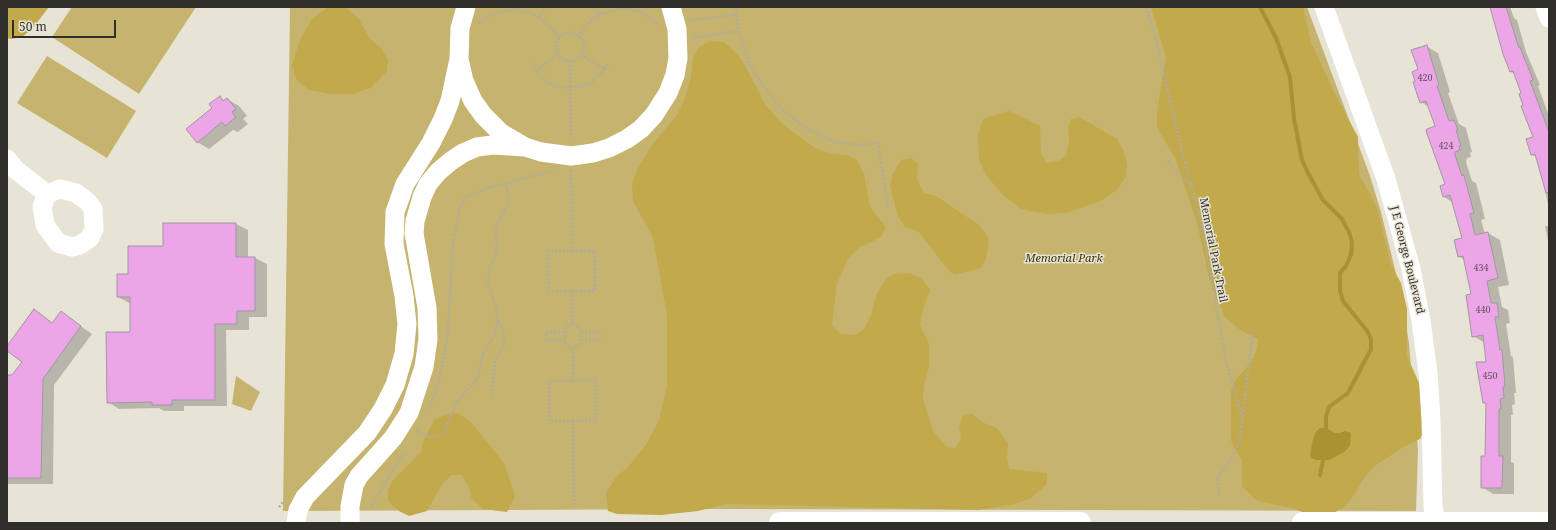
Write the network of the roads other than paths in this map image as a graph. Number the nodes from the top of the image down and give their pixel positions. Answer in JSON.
{"nodes":[{"id":1,"x":466,"y":7,"type":"edge"},
{"id":2,"x":671,"y":7,"type":"edge"},
{"id":3,"x":1324,"y":7,"type":"edge"},
{"id":4,"x":1545,"y":7,"type":"edge"},
{"id":5,"x":1549,"y":18,"type":"edge"},
{"id":6,"x":459,"y":50,"type":"junction"},
{"id":7,"x":525,"y":147,"type":"junction"},
{"id":8,"x":7,"y":160,"type":"edge"},
{"id":9,"x":47,"y":194,"type":"dead end"},
{"id":10,"x":296,"y":523,"type":"edge"},
{"id":11,"x":350,"y":523,"type":"edge"},
{"id":12,"x":780,"y":523,"type":"edge"},
{"id":13,"x":866,"y":523,"type":"edge"},
{"id":14,"x":1047,"y":523,"type":"edge"},
{"id":15,"x":1080,"y":523,"type":"edge"},
{"id":16,"x":1303,"y":523,"type":"edge"},
{"id":17,"x":1436,"y":523,"type":"edge"},
{"id":18,"x":1546,"y":523,"type":"edge"}],
"edges":[{"from":1,"to":6,"type":"street"},
{"from":2,"to":7,"type":"street"},
{"from":3,"to":17,"type":"street","name":"J E George Boulevard"},
{"from":4,"to":5,"type":"street"},
{"from":6,"to":7,"type":"street"},
{"from":6,"to":10,"type":"street"},
{"from":7,"to":11,"type":"street"},
{"from":8,"to":9,"type":"street"},
{"from":12,"to":13,"type":"main road"},
{"from":13,"to":14,"type":"main road"},
{"from":14,"to":15,"type":"main road"},
{"from":16,"to":17,"type":"main road"},
{"from":17,"to":18,"type":"main road"}]}
